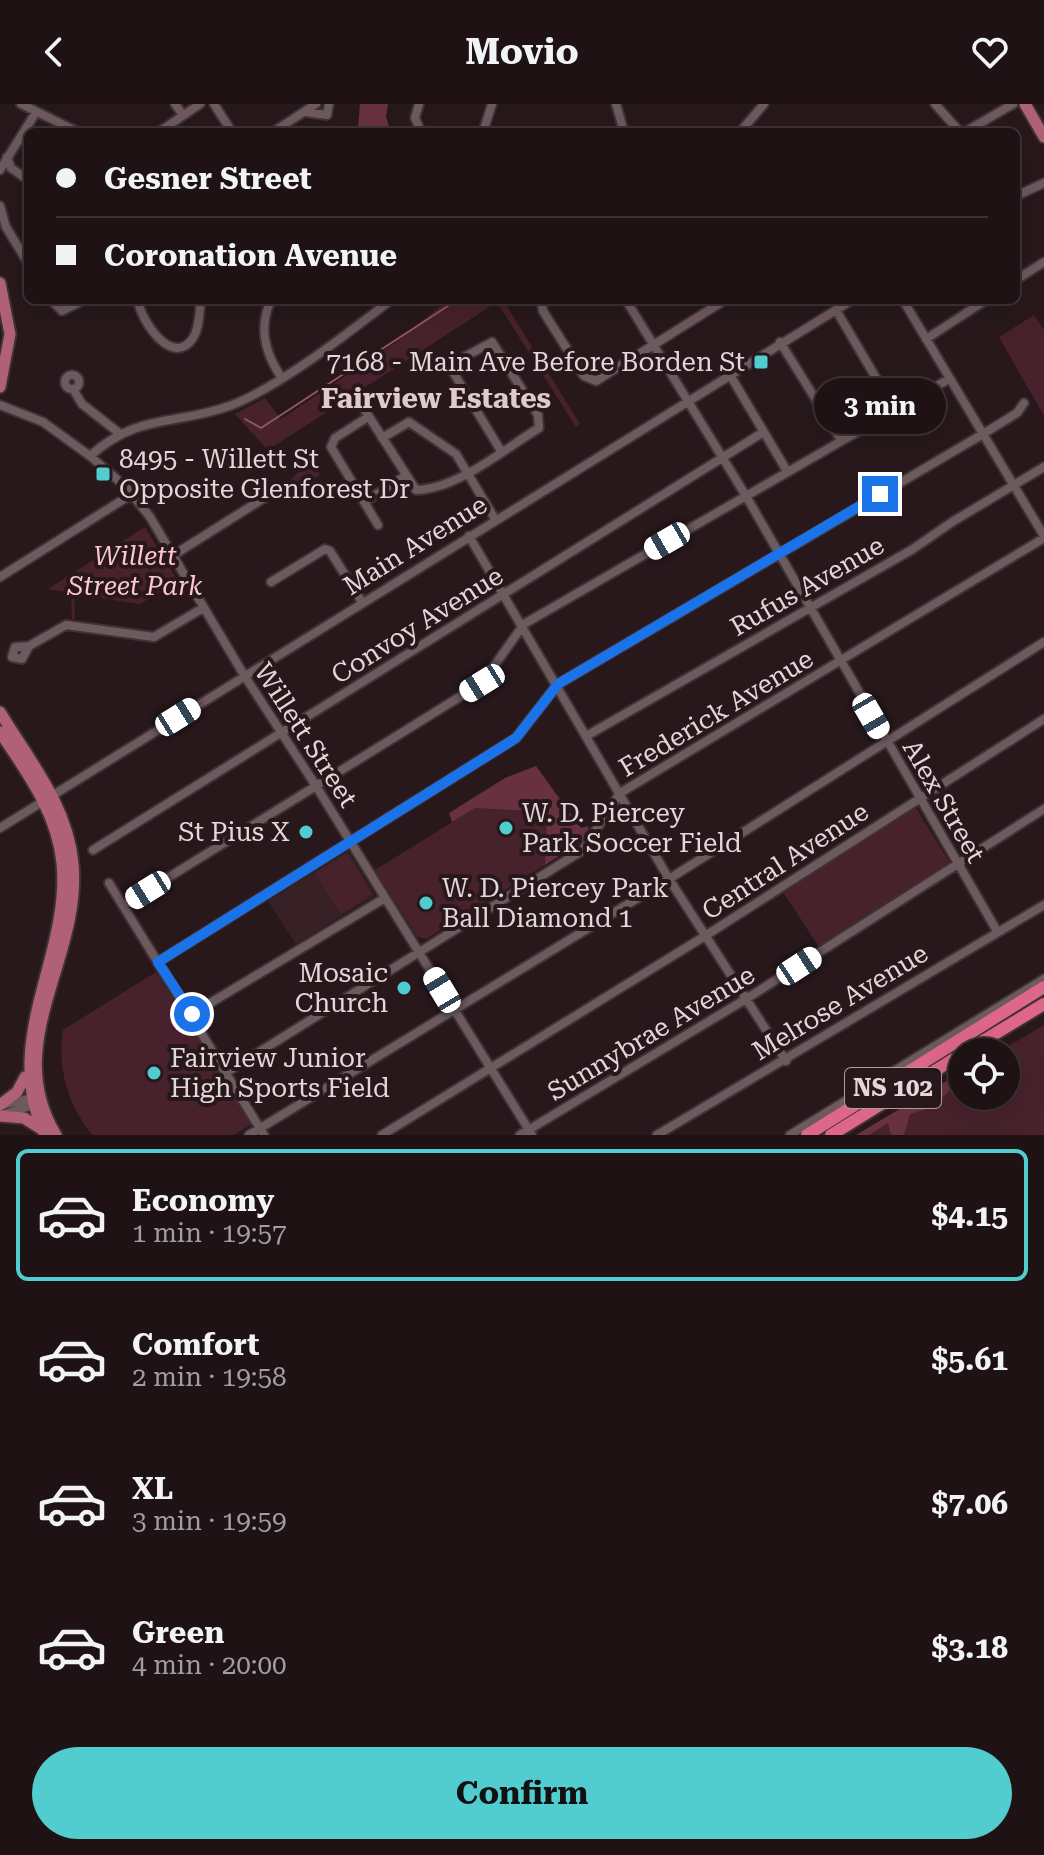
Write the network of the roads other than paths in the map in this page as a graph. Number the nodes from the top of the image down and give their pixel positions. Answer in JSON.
{"nodes":[{"id":1,"x":21,"y":104,"type":"edge"},
{"id":2,"x":175,"y":104,"type":"edge"},
{"id":3,"x":200,"y":104,"type":"edge"},
{"id":4,"x":214,"y":104,"type":"edge"},
{"id":5,"x":316,"y":104,"type":"edge"},
{"id":6,"x":329,"y":104,"type":"edge"},
{"id":7,"x":419,"y":104,"type":"edge"},
{"id":8,"x":492,"y":104,"type":"edge"},
{"id":9,"x":616,"y":104,"type":"edge"},
{"id":10,"x":764,"y":104,"type":"edge"},
{"id":11,"x":935,"y":104,"type":"edge"},
{"id":12,"x":1013,"y":104,"type":"edge"},
{"id":13,"x":1025,"y":104,"type":"edge"},
{"id":14,"x":36,"y":112,"type":"junction"},
{"id":15,"x":305,"y":112,"type":"junction"},
{"id":16,"x":183,"y":115,"type":"junction"},
{"id":17,"x":26,"y":128,"type":"edge"},
{"id":18,"x":70,"y":128,"type":"edge"},
{"id":19,"x":165,"y":128,"type":"edge"},
{"id":20,"x":229,"y":128,"type":"edge"},
{"id":21,"x":279,"y":128,"type":"edge"},
{"id":22,"x":419,"y":128,"type":"edge"},
{"id":23,"x":484,"y":128,"type":"edge"},
{"id":24,"x":623,"y":128,"type":"edge"},
{"id":25,"x":743,"y":128,"type":"edge"},
{"id":26,"x":958,"y":128,"type":"edge"},
{"id":27,"x":969,"y":128,"type":"edge"},
{"id":28,"x":24,"y":131,"type":"edge"},
{"id":29,"x":1044,"y":137,"type":"edge"},
{"id":30,"x":3,"y":163,"type":"edge"},
{"id":31,"x":24,"y":177,"type":"edge"},
{"id":32,"x":1044,"y":183,"type":"edge"},
{"id":33,"x":1020,"y":194,"type":"edge"},
{"id":34,"x":0,"y":206,"type":"edge"},
{"id":35,"x":24,"y":256,"type":"edge"},
{"id":36,"x":1044,"y":262,"type":"edge"},
{"id":37,"x":1020,"y":277,"type":"edge"},
{"id":38,"x":0,"y":283,"type":"edge"},
{"id":39,"x":55,"y":304,"type":"edge"},
{"id":40,"x":76,"y":304,"type":"edge"},
{"id":41,"x":139,"y":304,"type":"edge"},
{"id":42,"x":200,"y":304,"type":"edge"},
{"id":43,"x":270,"y":304,"type":"edge"},
{"id":44,"x":385,"y":304,"type":"edge"},
{"id":45,"x":545,"y":304,"type":"edge"},
{"id":46,"x":629,"y":304,"type":"edge"},
{"id":47,"x":705,"y":304,"type":"edge"},
{"id":48,"x":719,"y":304,"type":"edge"},
{"id":49,"x":846,"y":304,"type":"edge"},
{"id":50,"x":905,"y":304,"type":"edge"},
{"id":51,"x":980,"y":304,"type":"edge"},
{"id":52,"x":709,"y":310,"type":"junction"},
{"id":53,"x":836,"y":310,"type":"junction"},
{"id":54,"x":926,"y":339,"type":"junction"},
{"id":55,"x":780,"y":342,"type":"junction"},
{"id":56,"x":654,"y":344,"type":"junction"},
{"id":57,"x":730,"y":375,"type":"junction"},
{"id":58,"x":281,"y":377,"type":"junction"},
{"id":59,"x":949,"y":379,"type":"junction"},
{"id":60,"x":0,"y":387,"type":"edge"},
{"id":61,"x":73,"y":389,"type":"dead end"},
{"id":62,"x":357,"y":398,"type":"dead end"},
{"id":63,"x":688,"y":401,"type":"junction"},
{"id":64,"x":1024,"y":403,"type":"dead end"},
{"id":65,"x":0,"y":405,"type":"edge"},
{"id":66,"x":895,"y":410,"type":"junction"},
{"id":67,"x":368,"y":417,"type":"junction"},
{"id":68,"x":119,"y":433,"type":"junction"},
{"id":69,"x":762,"y":433,"type":"junction"},
{"id":70,"x":983,"y":434,"type":"junction"},
{"id":71,"x":382,"y":438,"type":"junction"},
{"id":72,"x":841,"y":440,"type":"junction"},
{"id":73,"x":501,"y":451,"type":"junction"},
{"id":74,"x":90,"y":456,"type":"junction"},
{"id":75,"x":722,"y":457,"type":"junction"},
{"id":76,"x":1044,"y":467,"type":"edge"},
{"id":77,"x":787,"y":471,"type":"junction"},
{"id":78,"x":466,"y":473,"type":"junction"},
{"id":79,"x":405,"y":476,"type":"junction"},
{"id":80,"x":1014,"y":485,"type":"junction"},
{"id":81,"x":280,"y":488,"type":"dead end"},
{"id":82,"x":132,"y":494,"type":"junction"},
{"id":83,"x":746,"y":496,"type":"junction"},
{"id":84,"x":366,"y":501,"type":"junction"},
{"id":85,"x":495,"y":519,"type":"junction"},
{"id":86,"x":378,"y":525,"type":"dead end"},
{"id":87,"x":469,"y":536,"type":"junction"},
{"id":88,"x":1044,"y":537,"type":"edge"},
{"id":89,"x":778,"y":553,"type":"junction"},
{"id":90,"x":172,"y":556,"type":"junction"},
{"id":91,"x":0,"y":577,"type":"edge"},
{"id":92,"x":271,"y":582,"type":"dead end"},
{"id":93,"x":505,"y":594,"type":"junction"},
{"id":94,"x":362,"y":602,"type":"junction"},
{"id":95,"x":810,"y":606,"type":"junction"},
{"id":96,"x":203,"y":608,"type":"junction"},
{"id":97,"x":524,"y":624,"type":"junction"},
{"id":98,"x":1044,"y":642,"type":"edge"},
{"id":99,"x":29,"y":646,"type":"dead end"},
{"id":100,"x":841,"y":662,"type":"junction"},
{"id":101,"x":244,"y":675,"type":"junction"},
{"id":102,"x":558,"y":684,"type":"junction"},
{"id":103,"x":0,"y":712,"type":"edge"},
{"id":104,"x":1043,"y":722,"type":"edge"},
{"id":105,"x":282,"y":731,"type":"junction"},
{"id":106,"x":0,"y":732,"type":"edge"},
{"id":107,"x":588,"y":735,"type":"junction"},
{"id":108,"x":887,"y":742,"type":"junction"},
{"id":109,"x":316,"y":786,"type":"junction"},
{"id":110,"x":620,"y":793,"type":"junction"},
{"id":111,"x":48,"y":798,"type":"junction"},
{"id":112,"x":919,"y":799,"type":"junction"},
{"id":113,"x":1044,"y":809,"type":"edge"},
{"id":114,"x":0,"y":828,"type":"edge"},
{"id":115,"x":350,"y":843,"type":"junction"},
{"id":116,"x":93,"y":850,"type":"dead end"},
{"id":117,"x":958,"y":864,"type":"junction"},
{"id":118,"x":669,"y":879,"type":"junction"},
{"id":119,"x":109,"y":883,"type":"dead end"},
{"id":120,"x":385,"y":898,"type":"junction"},
{"id":121,"x":124,"y":905,"type":"junction"},
{"id":122,"x":1044,"y":905,"type":"edge"},
{"id":123,"x":997,"y":931,"type":"junction"},
{"id":124,"x":705,"y":936,"type":"junction"},
{"id":125,"x":419,"y":951,"type":"junction"},
{"id":126,"x":158,"y":962,"type":"junction"},
{"id":127,"x":1044,"y":979,"type":"edge"},
{"id":128,"x":1044,"y":987,"type":"edge"},
{"id":129,"x":1044,"y":997,"type":"edge"},
{"id":130,"x":746,"y":999,"type":"junction"},
{"id":131,"x":1044,"y":1004,"type":"edge"},
{"id":132,"x":454,"y":1009,"type":"junction"},
{"id":133,"x":192,"y":1014,"type":"junction"},
{"id":134,"x":1044,"y":1014,"type":"edge"},
{"id":135,"x":988,"y":1038,"type":"edge"},
{"id":136,"x":1003,"y":1038,"type":"edge"},
{"id":137,"x":786,"y":1061,"type":"junction"},
{"id":138,"x":948,"y":1062,"type":"edge"},
{"id":139,"x":490,"y":1068,"type":"junction"},
{"id":140,"x":948,"y":1070,"type":"edge"},
{"id":141,"x":227,"y":1072,"type":"junction"},
{"id":142,"x":25,"y":1077,"type":"junction"},
{"id":143,"x":36,"y":1101,"type":"junction"},
{"id":144,"x":0,"y":1105,"type":"edge"},
{"id":145,"x":0,"y":1116,"type":"edge"},
{"id":146,"x":848,"y":1124,"type":"junction"},
{"id":147,"x":42,"y":1132,"type":"edge"},
{"id":148,"x":262,"y":1132,"type":"edge"},
{"id":149,"x":530,"y":1132,"type":"edge"},
{"id":150,"x":56,"y":1135,"type":"edge"},
{"id":151,"x":249,"y":1135,"type":"edge"},
{"id":152,"x":382,"y":1135,"type":"edge"},
{"id":153,"x":520,"y":1135,"type":"edge"},
{"id":154,"x":657,"y":1135,"type":"edge"},
{"id":155,"x":790,"y":1135,"type":"edge"},
{"id":156,"x":807,"y":1135,"type":"edge"},
{"id":157,"x":815,"y":1135,"type":"edge"},
{"id":158,"x":831,"y":1135,"type":"edge"}],
"edges":[{"from":1,"to":14,"type":"street"},
{"from":2,"to":16,"type":"street"},
{"from":3,"to":16,"type":"street"},
{"from":4,"to":20,"type":"street"},
{"from":5,"to":15,"type":"street"},
{"from":6,"to":15,"type":"street"},
{"from":7,"to":22,"type":"street"},
{"from":8,"to":23,"type":"street"},
{"from":9,"to":24,"type":"street"},
{"from":10,"to":25,"type":"street"},
{"from":11,"to":26,"type":"street"},
{"from":12,"to":27,"type":"street"},
{"from":13,"to":29,"type":"main road"},
{"from":14,"to":17,"type":"street"},
{"from":14,"to":18,"type":"street"},
{"from":15,"to":21,"type":"street"},
{"from":16,"to":19,"type":"street"},
{"from":28,"to":30,"type":"street"},
{"from":30,"to":31,"type":"street"},
{"from":32,"to":33,"type":"street"},
{"from":34,"to":35,"type":"street"},
{"from":36,"to":37,"type":"street"},
{"from":38,"to":60,"type":"main road"},
{"from":39,"to":40,"type":"street"},
{"from":41,"to":42,"type":"street"},
{"from":43,"to":58,"type":"street"},
{"from":44,"to":58,"type":"street"},
{"from":45,"to":56,"type":"street"},
{"from":46,"to":56,"type":"street","name":"Alex Street"},
{"from":47,"to":52,"type":"street"},
{"from":48,"to":52,"type":"street"},
{"from":49,"to":53,"type":"street","name":"Main Avenue"},
{"from":50,"to":54,"type":"street"},
{"from":51,"to":54,"type":"street"},
{"from":52,"to":56,"type":"street"},
{"from":53,"to":55,"type":"street","name":"Main Avenue"},
{"from":53,"to":66,"type":"street"},
{"from":54,"to":59,"type":"street"},
{"from":55,"to":57,"type":"street","name":"Main Avenue"},
{"from":55,"to":72,"type":"street"},
{"from":56,"to":63,"type":"street","name":"Alex Street"},
{"from":57,"to":63,"type":"street","name":"Main Avenue"},
{"from":57,"to":69,"type":"street"},
{"from":58,"to":68,"type":"street"},
{"from":59,"to":66,"type":"street"},
{"from":59,"to":70,"type":"street"},
{"from":61,"to":68,"type":"street"},
{"from":62,"to":67,"type":"street"},
{"from":63,"to":75,"type":"street","name":"Alex Street"},
{"from":63,"to":85,"type":"street","name":"Main Avenue"},
{"from":64,"to":70,"type":"street"},
{"from":65,"to":74,"type":"street","name":"Willett Street"},
{"from":66,"to":72,"type":"street"},
{"from":67,"to":71,"type":"street"},
{"from":67,"to":84,"type":"street"},
{"from":68,"to":74,"type":"street"},
{"from":69,"to":75,"type":"street","name":"Convoy Avenue"},
{"from":69,"to":77,"type":"street"},
{"from":70,"to":80,"type":"street"},
{"from":70,"to":89,"type":"street"},
{"from":71,"to":78,"type":"street"},
{"from":71,"to":79,"type":"street"},
{"from":72,"to":77,"type":"street"},
{"from":73,"to":73,"type":"street"},
{"from":73,"to":78,"type":"street"},
{"from":74,"to":82,"type":"street","name":"Willett Street"},
{"from":75,"to":83,"type":"street","name":"Alex Street"},
{"from":75,"to":93,"type":"street","name":"Convoy Avenue"},
{"from":76,"to":80,"type":"street","name":"Rufus Avenue"},
{"from":77,"to":83,"type":"street"},
{"from":78,"to":79,"type":"street"},
{"from":78,"to":85,"type":"street"},
{"from":79,"to":84,"type":"street"},
{"from":80,"to":88,"type":"street"},
{"from":80,"to":95,"type":"street","name":"Rufus Avenue"},
{"from":81,"to":90,"type":"street"},
{"from":82,"to":90,"type":"street","name":"Willett Street"},
{"from":82,"to":91,"type":"street"},
{"from":83,"to":89,"type":"street","name":"Alex Street"},
{"from":83,"to":97,"type":"street"},
{"from":84,"to":86,"type":"street"},
{"from":85,"to":87,"type":"street","name":"Main Avenue"},
{"from":87,"to":93,"type":"street"},
{"from":87,"to":94,"type":"street","name":"Main Avenue"},
{"from":88,"to":100,"type":"street","name":"Frederick Avenue"},
{"from":89,"to":95,"type":"street","name":"Alex Street"},
{"from":89,"to":102,"type":"street"},
{"from":90,"to":96,"type":"street","name":"Willett Street"},
{"from":92,"to":94,"type":"street"},
{"from":93,"to":97,"type":"street"},
{"from":93,"to":105,"type":"street","name":"Convoy Avenue"},
{"from":94,"to":101,"type":"street","name":"Main Avenue"},
{"from":95,"to":100,"type":"street","name":"Alex Street"},
{"from":95,"to":107,"type":"street","name":"Rufus Avenue"},
{"from":96,"to":99,"type":"street"},
{"from":96,"to":101,"type":"street","name":"Willett Street"},
{"from":97,"to":102,"type":"street"},
{"from":97,"to":109,"type":"street"},
{"from":98,"to":108,"type":"street"},
{"from":100,"to":108,"type":"street","name":"Alex Street"},
{"from":100,"to":110,"type":"street","name":"Frederick Avenue"},
{"from":101,"to":105,"type":"street","name":"Willett Street"},
{"from":101,"to":111,"type":"street","name":"Main Avenue"},
{"from":102,"to":107,"type":"street"},
{"from":102,"to":115,"type":"street"},
{"from":103,"to":111,"type":"main road"},
{"from":104,"to":112,"type":"street","name":"Central Avenue"},
{"from":105,"to":109,"type":"street","name":"Willett Street"},
{"from":105,"to":116,"type":"street","name":"Convoy Avenue"},
{"from":106,"to":111,"type":"main road"},
{"from":107,"to":110,"type":"street"},
{"from":108,"to":112,"type":"street","name":"Alex Street"},
{"from":108,"to":118,"type":"street"},
{"from":109,"to":115,"type":"street","name":"Willett Street"},
{"from":109,"to":121,"type":"street"},
{"from":110,"to":118,"type":"street"},
{"from":110,"to":125,"type":"street","name":"Frederick Avenue"},
{"from":111,"to":114,"type":"street","name":"Main Avenue"},
{"from":111,"to":142,"type":"main road"},
{"from":111,"to":143,"type":"main road"},
{"from":112,"to":117,"type":"street","name":"Alex Street"},
{"from":112,"to":124,"type":"street","name":"Central Avenue"},
{"from":113,"to":117,"type":"street","name":"Sunnybrae Avenue"},
{"from":115,"to":120,"type":"street","name":"Willett Street"},
{"from":115,"to":126,"type":"street"},
{"from":117,"to":123,"type":"street","name":"Alex Street"},
{"from":117,"to":130,"type":"street","name":"Sunnybrae Avenue"},
{"from":118,"to":124,"type":"street"},
{"from":118,"to":132,"type":"street"},
{"from":119,"to":121,"type":"street"},
{"from":120,"to":125,"type":"street","name":"Willett Street"},
{"from":120,"to":133,"type":"street"},
{"from":121,"to":126,"type":"street"},
{"from":122,"to":123,"type":"street","name":"Melrose Avenue"},
{"from":123,"to":137,"type":"street","name":"Melrose Avenue"},
{"from":124,"to":130,"type":"street"},
{"from":124,"to":139,"type":"street","name":"Central Avenue"},
{"from":125,"to":132,"type":"street","name":"Willett Street"},
{"from":125,"to":141,"type":"street","name":"Frederick Avenue"},
{"from":126,"to":133,"type":"street"},
{"from":127,"to":155,"type":"street"},
{"from":128,"to":156,"type":"highway"},
{"from":129,"to":157,"type":"highway","number":"NS 102"},
{"from":130,"to":137,"type":"street"},
{"from":130,"to":149,"type":"street","name":"Sunnybrae Avenue"},
{"from":131,"to":135,"type":"highway","number":"NS 102"},
{"from":132,"to":139,"type":"street","name":"Willett Street"},
{"from":132,"to":148,"type":"street"},
{"from":133,"to":141,"type":"street"},
{"from":134,"to":136,"type":"highway"},
{"from":137,"to":154,"type":"street","name":"Melrose Avenue"},
{"from":138,"to":146,"type":"highway","number":"NS 102"},
{"from":139,"to":149,"type":"street","name":"Willett Street"},
{"from":139,"to":152,"type":"street","name":"Central Avenue"},
{"from":140,"to":146,"type":"highway"},
{"from":141,"to":148,"type":"street"},
{"from":142,"to":143,"type":"main road"},
{"from":142,"to":144,"type":"main road"},
{"from":143,"to":144,"type":"street"},
{"from":143,"to":145,"type":"street"},
{"from":143,"to":147,"type":"main road"},
{"from":143,"to":150,"type":"main road"},
{"from":145,"to":147,"type":"main road"},
{"from":146,"to":158,"type":"highway","number":"NS 102"},
{"from":148,"to":151,"type":"street"},
{"from":149,"to":153,"type":"street","name":"Sunnybrae Avenue"}]}
